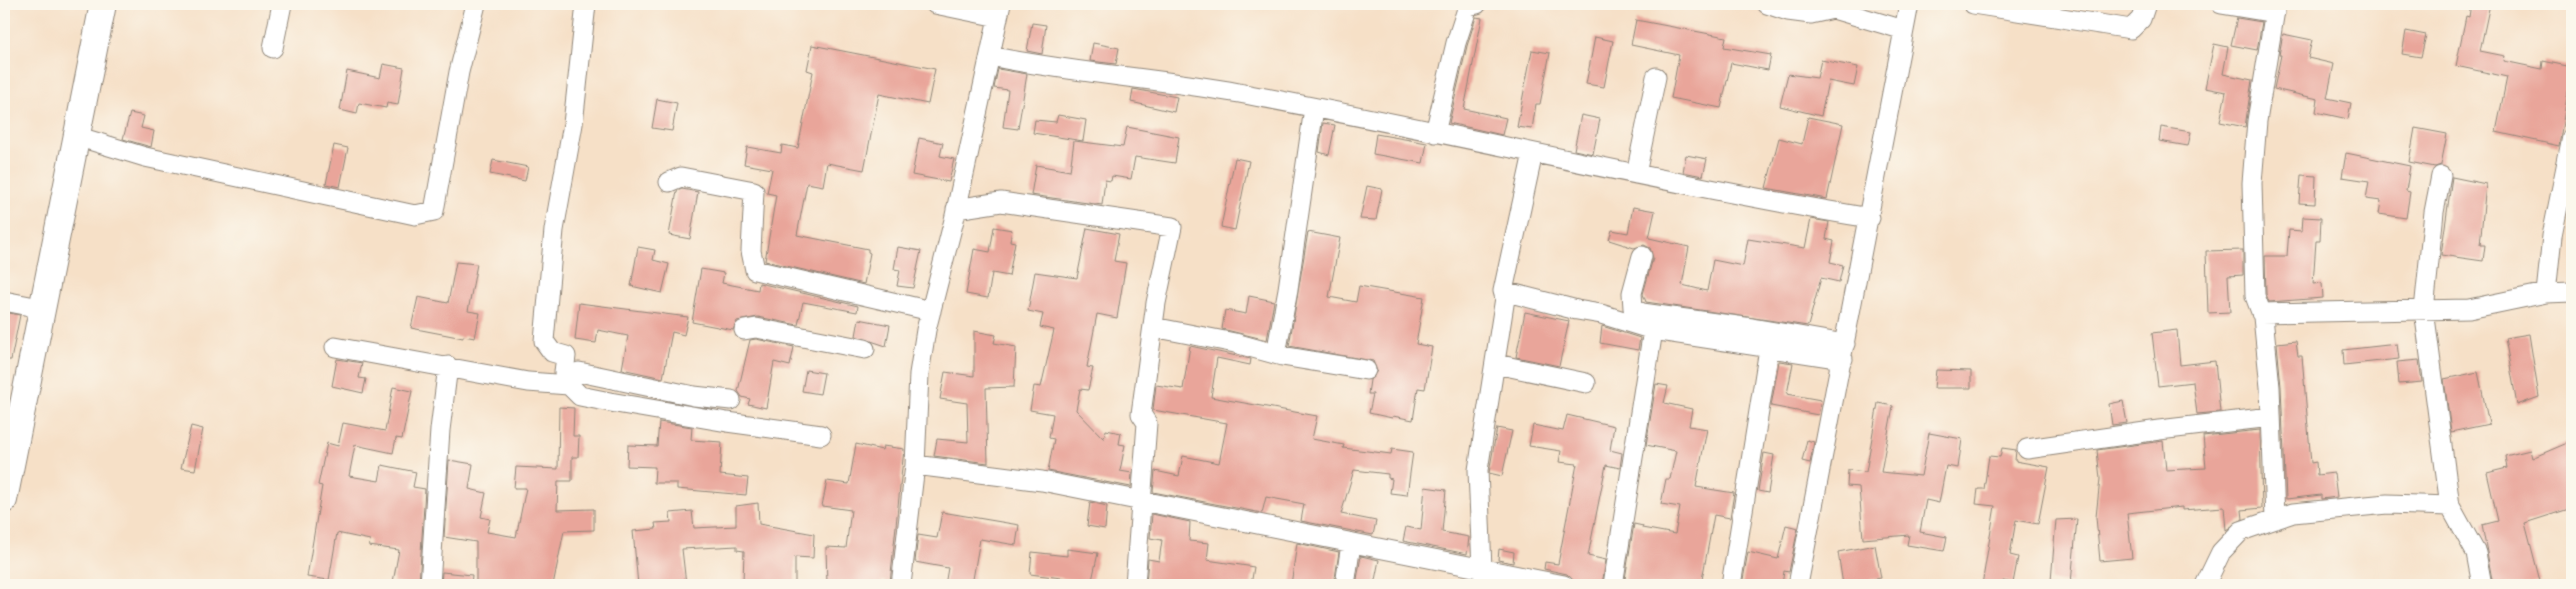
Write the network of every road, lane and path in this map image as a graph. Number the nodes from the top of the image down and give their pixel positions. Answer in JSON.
{"nodes":[{"id":1,"x":100,"y":4,"type":"edge"},
{"id":2,"x":282,"y":4,"type":"edge"},
{"id":3,"x":476,"y":4,"type":"edge"},
{"id":4,"x":586,"y":4,"type":"edge"},
{"id":5,"x":935,"y":4,"type":"edge"},
{"id":6,"x":1477,"y":4,"type":"edge"},
{"id":7,"x":1767,"y":4,"type":"edge"},
{"id":8,"x":1909,"y":4,"type":"edge"},
{"id":9,"x":1973,"y":4,"type":"edge"},
{"id":10,"x":2146,"y":4,"type":"edge"},
{"id":11,"x":2221,"y":4,"type":"edge"},
{"id":12,"x":2275,"y":8,"type":"edge"},
{"id":13,"x":1000,"y":10,"type":"edge"},
{"id":14,"x":1904,"y":30,"type":"junction"},
{"id":15,"x":273,"y":48,"type":"dead end"},
{"id":16,"x":990,"y":56,"type":"junction"},
{"id":17,"x":1656,"y":77,"type":"dead end"},
{"id":18,"x":1314,"y":108,"type":"junction"},
{"id":19,"x":1435,"y":133,"type":"junction"},
{"id":20,"x":76,"y":136,"type":"junction"},
{"id":21,"x":2572,"y":137,"type":"edge"},
{"id":22,"x":1533,"y":153,"type":"junction"},
{"id":23,"x":1636,"y":174,"type":"junction"},
{"id":24,"x":2441,"y":176,"type":"dead end"},
{"id":25,"x":669,"y":182,"type":"dead end"},
{"id":26,"x":956,"y":209,"type":"junction"},
{"id":27,"x":1870,"y":218,"type":"junction"},
{"id":28,"x":1642,"y":256,"type":"dead end"},
{"id":29,"x":1503,"y":291,"type":"junction"},
{"id":30,"x":2572,"y":292,"type":"edge"},
{"id":31,"x":2546,"y":293,"type":"junction"},
{"id":32,"x":4,"y":301,"type":"edge"},
{"id":33,"x":40,"y":308,"type":"junction"},
{"id":34,"x":2424,"y":310,"type":"junction"},
{"id":35,"x":931,"y":311,"type":"junction"},
{"id":36,"x":2261,"y":313,"type":"junction"},
{"id":37,"x":1153,"y":327,"type":"junction"},
{"id":38,"x":744,"y":330,"type":"dead end"},
{"id":39,"x":1653,"y":330,"type":"junction"},
{"id":40,"x":335,"y":347,"type":"dead end"},
{"id":41,"x":865,"y":349,"type":"dead end"},
{"id":42,"x":1769,"y":349,"type":"junction"},
{"id":43,"x":1844,"y":352,"type":"junction"},
{"id":44,"x":1276,"y":354,"type":"junction"},
{"id":45,"x":1496,"y":364,"type":"junction"},
{"id":46,"x":448,"y":366,"type":"junction"},
{"id":47,"x":1366,"y":370,"type":"dead end"},
{"id":48,"x":568,"y":382,"type":"junction"},
{"id":49,"x":1586,"y":383,"type":"dead end"},
{"id":50,"x":731,"y":400,"type":"dead end"},
{"id":51,"x":2271,"y":417,"type":"junction"},
{"id":52,"x":821,"y":435,"type":"dead end"},
{"id":53,"x":2028,"y":449,"type":"dead end"},
{"id":54,"x":914,"y":465,"type":"junction"},
{"id":55,"x":4,"y":500,"type":"edge"},
{"id":56,"x":1142,"y":502,"type":"junction"},
{"id":57,"x":2450,"y":506,"type":"junction"},
{"id":58,"x":2275,"y":519,"type":"junction"},
{"id":59,"x":1351,"y":544,"type":"junction"},
{"id":60,"x":1480,"y":577,"type":"edge"},
{"id":61,"x":430,"y":585,"type":"edge"},
{"id":62,"x":902,"y":585,"type":"edge"},
{"id":63,"x":1135,"y":585,"type":"edge"},
{"id":64,"x":1345,"y":585,"type":"edge"},
{"id":65,"x":1564,"y":585,"type":"edge"},
{"id":66,"x":1613,"y":585,"type":"edge"},
{"id":67,"x":1731,"y":585,"type":"edge"},
{"id":68,"x":1798,"y":585,"type":"edge"},
{"id":69,"x":2205,"y":585,"type":"edge"},
{"id":70,"x":2482,"y":585,"type":"edge"}],
"edges":[{"from":1,"to":20,"type":"street"},
{"from":2,"to":15,"type":"street"},
{"from":3,"to":20,"type":"street"},
{"from":4,"to":48,"type":"street"},
{"from":5,"to":13,"type":"street"},
{"from":6,"to":19,"type":"street"},
{"from":7,"to":14,"type":"street"},
{"from":8,"to":14,"type":"street"},
{"from":9,"to":10,"type":"street"},
{"from":11,"to":12,"type":"street"},
{"from":12,"to":36,"type":"street"},
{"from":13,"to":16,"type":"street"},
{"from":14,"to":27,"type":"street"},
{"from":16,"to":18,"type":"street"},
{"from":16,"to":26,"type":"street"},
{"from":17,"to":23,"type":"street"},
{"from":18,"to":19,"type":"street"},
{"from":18,"to":44,"type":"street"},
{"from":19,"to":22,"type":"street"},
{"from":20,"to":33,"type":"street"},
{"from":21,"to":31,"type":"street"},
{"from":22,"to":23,"type":"street"},
{"from":22,"to":29,"type":"street"},
{"from":23,"to":27,"type":"street"},
{"from":24,"to":34,"type":"street"},
{"from":25,"to":35,"type":"street"},
{"from":26,"to":35,"type":"street"},
{"from":26,"to":37,"type":"street"},
{"from":27,"to":43,"type":"street"},
{"from":28,"to":43,"type":"street"},
{"from":29,"to":39,"type":"street"},
{"from":29,"to":45,"type":"street"},
{"from":30,"to":31,"type":"street"},
{"from":31,"to":34,"type":"street"},
{"from":32,"to":33,"type":"street"},
{"from":33,"to":55,"type":"street"},
{"from":34,"to":36,"type":"street"},
{"from":34,"to":57,"type":"street"},
{"from":35,"to":54,"type":"street"},
{"from":36,"to":51,"type":"street"},
{"from":37,"to":44,"type":"street"},
{"from":37,"to":56,"type":"street"},
{"from":38,"to":41,"type":"street"},
{"from":39,"to":42,"type":"street"},
{"from":39,"to":66,"type":"street"},
{"from":40,"to":46,"type":"street"},
{"from":42,"to":43,"type":"street"},
{"from":42,"to":67,"type":"street"},
{"from":43,"to":68,"type":"street"},
{"from":44,"to":47,"type":"street"},
{"from":45,"to":49,"type":"street"},
{"from":45,"to":60,"type":"street"},
{"from":46,"to":48,"type":"street"},
{"from":46,"to":61,"type":"street"},
{"from":48,"to":50,"type":"street"},
{"from":48,"to":52,"type":"street"},
{"from":51,"to":53,"type":"street"},
{"from":51,"to":58,"type":"street"},
{"from":54,"to":56,"type":"street"},
{"from":54,"to":62,"type":"street"},
{"from":56,"to":59,"type":"street"},
{"from":56,"to":63,"type":"street"},
{"from":57,"to":58,"type":"street"},
{"from":57,"to":70,"type":"street"},
{"from":58,"to":69,"type":"street"},
{"from":59,"to":60,"type":"street"},
{"from":59,"to":64,"type":"street"},
{"from":60,"to":65,"type":"street"}]}
